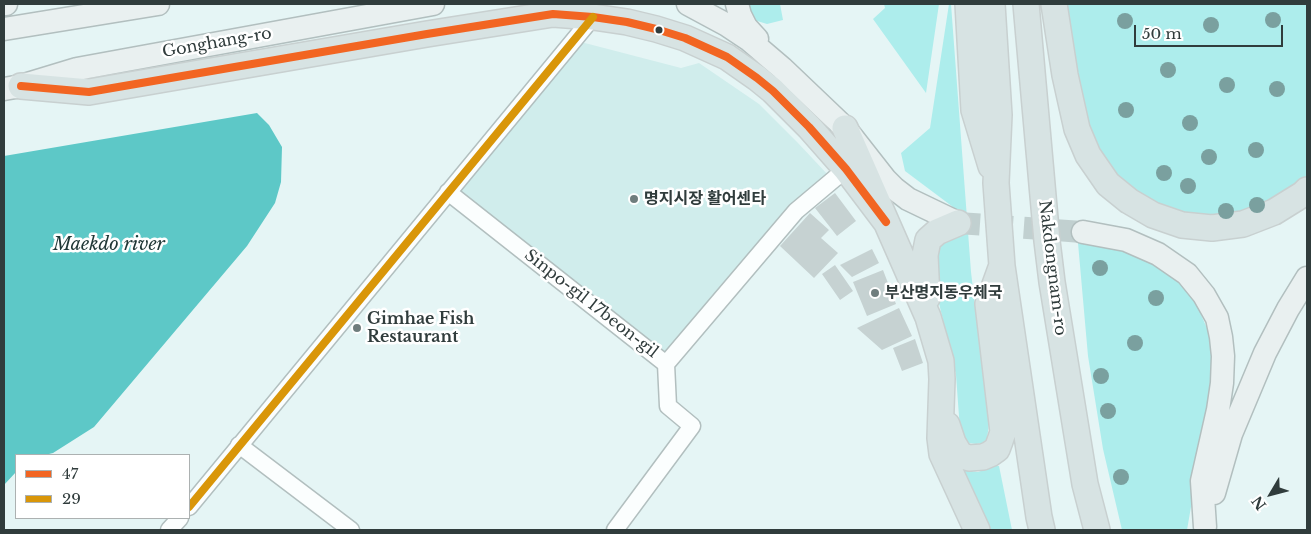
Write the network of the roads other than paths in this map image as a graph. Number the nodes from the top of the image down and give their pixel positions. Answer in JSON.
{"nodes":[{"id":1,"x":158,"y":4,"type":"edge"},
{"id":2,"x":433,"y":4,"type":"edge"},
{"id":3,"x":688,"y":4,"type":"edge"},
{"id":4,"x":737,"y":4,"type":"edge"},
{"id":5,"x":968,"y":4,"type":"edge"},
{"id":6,"x":992,"y":4,"type":"edge"},
{"id":7,"x":1026,"y":4,"type":"edge"},
{"id":8,"x":1054,"y":4,"type":"edge"},
{"id":9,"x":593,"y":17,"type":"junction"},
{"id":10,"x":4,"y":29,"type":"edge"},
{"id":11,"x":782,"y":68,"type":"junction"},
{"id":12,"x":12,"y":88,"type":"edge"},
{"id":13,"x":846,"y":128,"type":"junction"},
{"id":14,"x":846,"y":169,"type":"junction"},
{"id":15,"x":996,"y":183,"type":"junction"},
{"id":16,"x":1307,"y":190,"type":"edge"},
{"id":17,"x":448,"y":192,"type":"junction"},
{"id":18,"x":886,"y":222,"type":"junction"},
{"id":19,"x":958,"y":223,"type":"joint"},
{"id":20,"x":1083,"y":232,"type":"tunnel mouth"},
{"id":21,"x":1002,"y":266,"type":"junction"},
{"id":22,"x":1307,"y":278,"type":"edge"},
{"id":23,"x":928,"y":317,"type":"junction"},
{"id":24,"x":666,"y":364,"type":"junction"},
{"id":25,"x":941,"y":406,"type":"junction"},
{"id":26,"x":240,"y":445,"type":"junction"},
{"id":27,"x":190,"y":506,"type":"edge"},
{"id":28,"x":179,"y":519,"type":"edge"},
{"id":29,"x":1205,"y":529,"type":"edge"},
{"id":30,"x":169,"y":530,"type":"edge"},
{"id":31,"x":351,"y":530,"type":"edge"},
{"id":32,"x":616,"y":530,"type":"edge"},
{"id":33,"x":978,"y":530,"type":"edge"},
{"id":34,"x":1042,"y":530,"type":"edge"},
{"id":35,"x":1098,"y":530,"type":"edge"}],
"edges":[{"from":1,"to":10,"type":"main road"},
{"from":2,"to":12,"type":"main road","name":"Gonghang-ro"},
{"from":3,"to":11,"type":"main road"},
{"from":4,"to":11,"type":"main road"},
{"from":5,"to":15,"type":"main road"},
{"from":6,"to":15,"type":"main road"},
{"from":7,"to":35,"type":"main road","name":"Nakdongnam-ro"},
{"from":8,"to":16,"type":"main road"},
{"from":9,"to":12,"type":"main road"},
{"from":9,"to":14,"type":"main road"},
{"from":9,"to":17,"type":"street"},
{"from":11,"to":13,"type":"main road"},
{"from":13,"to":18,"type":"main road"},
{"from":13,"to":19,"type":"main road"},
{"from":14,"to":18,"type":"main road"},
{"from":14,"to":24,"type":"street","name":"Sinpo-gil 17beon-gil"},
{"from":15,"to":21,"type":"main road"},
{"from":17,"to":24,"type":"street","name":"Sinpo-gil 17beon-gil"},
{"from":17,"to":26,"type":"street"},
{"from":18,"to":23,"type":"main road"},
{"from":19,"to":23,"type":"main road"},
{"from":20,"to":29,"type":"main road"},
{"from":21,"to":25,"type":"main road"},
{"from":21,"to":34,"type":"main road"},
{"from":22,"to":29,"type":"main road"},
{"from":23,"to":25,"type":"main road"},
{"from":24,"to":32,"type":"street"},
{"from":25,"to":33,"type":"main road"},
{"from":26,"to":27,"type":"street"},
{"from":26,"to":31,"type":"street"},
{"from":28,"to":30,"type":"street"}]}
